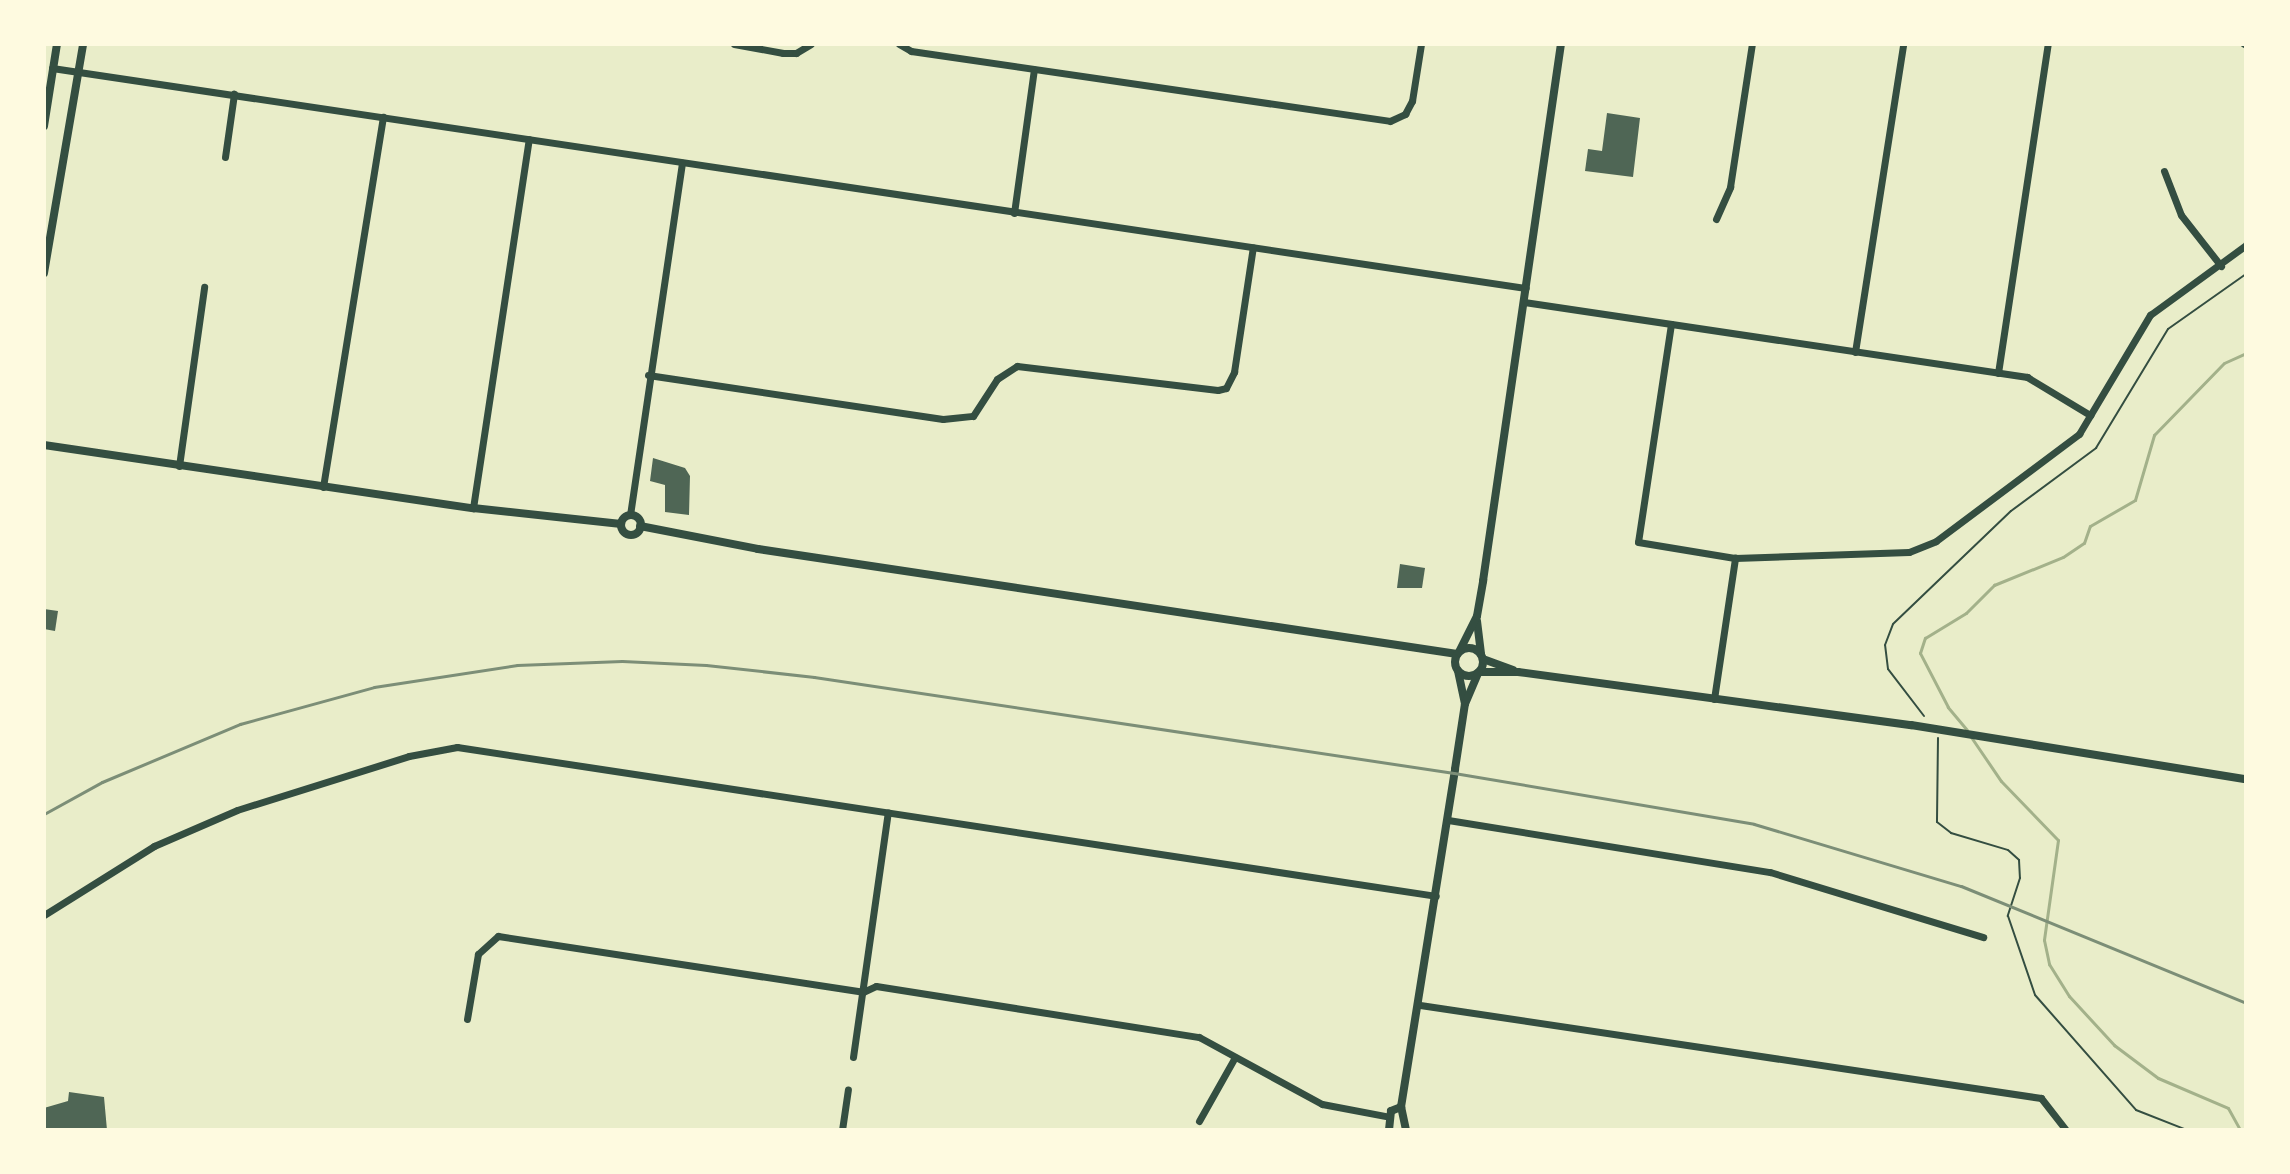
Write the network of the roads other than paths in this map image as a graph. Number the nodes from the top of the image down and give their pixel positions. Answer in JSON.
{"nodes":[{"id":1,"x":57,"y":44,"type":"edge"},
{"id":2,"x":83,"y":44,"type":"edge"},
{"id":3,"x":734,"y":44,"type":"edge"},
{"id":4,"x":811,"y":44,"type":"edge"},
{"id":5,"x":899,"y":44,"type":"edge"},
{"id":6,"x":1421,"y":44,"type":"edge"},
{"id":7,"x":1561,"y":44,"type":"edge"},
{"id":8,"x":1752,"y":44,"type":"edge"},
{"id":9,"x":1903,"y":44,"type":"edge"},
{"id":10,"x":2048,"y":44,"type":"edge"},
{"id":11,"x":52,"y":68,"type":"junction"},
{"id":12,"x":1034,"y":69,"type":"junction"},
{"id":13,"x":79,"y":71,"type":"junction"},
{"id":14,"x":234,"y":94,"type":"junction"},
{"id":15,"x":383,"y":117,"type":"junction"},
{"id":16,"x":44,"y":126,"type":"edge"},
{"id":17,"x":529,"y":139,"type":"junction"},
{"id":18,"x":225,"y":157,"type":"dead end"},
{"id":19,"x":682,"y":163,"type":"junction"},
{"id":20,"x":2164,"y":171,"type":"dead end"},
{"id":21,"x":1014,"y":213,"type":"junction"},
{"id":22,"x":1716,"y":219,"type":"dead end"},
{"id":23,"x":2246,"y":245,"type":"edge"},
{"id":24,"x":1253,"y":247,"type":"junction"},
{"id":25,"x":2221,"y":266,"type":"junction"},
{"id":26,"x":44,"y":273,"type":"edge"},
{"id":27,"x":204,"y":287,"type":"dead end"},
{"id":28,"x":1526,"y":288,"type":"junction"},
{"id":29,"x":1524,"y":302,"type":"junction"},
{"id":30,"x":1671,"y":324,"type":"junction"},
{"id":31,"x":1855,"y":352,"type":"junction"},
{"id":32,"x":1998,"y":373,"type":"junction"},
{"id":33,"x":648,"y":375,"type":"junction"},
{"id":34,"x":2090,"y":415,"type":"junction"},
{"id":35,"x":44,"y":445,"type":"edge"},
{"id":36,"x":179,"y":466,"type":"junction"},
{"id":37,"x":323,"y":487,"type":"junction"},
{"id":38,"x":473,"y":508,"type":"junction"},
{"id":39,"x":630,"y":515,"type":"junction"},
{"id":40,"x":621,"y":524,"type":"junction"},
{"id":41,"x":640,"y":526,"type":"junction"},
{"id":42,"x":1735,"y":558,"type":"junction"},
{"id":43,"x":1477,"y":616,"type":"junction"},
{"id":44,"x":1458,"y":653,"type":"junction"},
{"id":45,"x":1434,"y":654,"type":"junction"},
{"id":46,"x":1482,"y":656,"type":"junction"},
{"id":47,"x":1456,"y":668,"type":"junction"},
{"id":48,"x":1518,"y":672,"type":"junction"},
{"id":49,"x":1478,"y":673,"type":"junction"},
{"id":50,"x":1714,"y":699,"type":"junction"},
{"id":51,"x":1465,"y":704,"type":"junction"},
{"id":52,"x":2246,"y":779,"type":"edge"},
{"id":53,"x":888,"y":812,"type":"junction"},
{"id":54,"x":1448,"y":820,"type":"junction"},
{"id":55,"x":1436,"y":896,"type":"junction"},
{"id":56,"x":44,"y":915,"type":"edge"},
{"id":57,"x":1983,"y":937,"type":"dead end"},
{"id":58,"x":863,"y":992,"type":"junction"},
{"id":59,"x":1420,"y":1005,"type":"junction"},
{"id":60,"x":467,"y":1019,"type":"dead end"},
{"id":61,"x":853,"y":1057,"type":"dead end"},
{"id":62,"x":1235,"y":1057,"type":"junction"},
{"id":63,"x":848,"y":1089,"type":"dead end"},
{"id":64,"x":1401,"y":1107,"type":"junction"},
{"id":65,"x":1390,"y":1117,"type":"junction"},
{"id":66,"x":1199,"y":1121,"type":"dead end"},
{"id":67,"x":842,"y":1130,"type":"edge"},
{"id":68,"x":1389,"y":1130,"type":"edge"},
{"id":69,"x":1406,"y":1130,"type":"edge"},
{"id":70,"x":2066,"y":1130,"type":"edge"}],
"edges":[{"from":1,"to":11,"type":"street"},
{"from":2,"to":13,"type":"street"},
{"from":3,"to":4,"type":"street"},
{"from":5,"to":12,"type":"street"},
{"from":6,"to":12,"type":"street"},
{"from":7,"to":28,"type":"street"},
{"from":8,"to":22,"type":"street"},
{"from":9,"to":31,"type":"street"},
{"from":10,"to":32,"type":"street"},
{"from":11,"to":13,"type":"street"},
{"from":11,"to":16,"type":"street"},
{"from":12,"to":21,"type":"street"},
{"from":13,"to":14,"type":"street"},
{"from":13,"to":26,"type":"street"},
{"from":14,"to":15,"type":"street"},
{"from":14,"to":18,"type":"street"},
{"from":15,"to":17,"type":"street"},
{"from":15,"to":37,"type":"street"},
{"from":17,"to":19,"type":"street"},
{"from":17,"to":38,"type":"street"},
{"from":19,"to":21,"type":"street"},
{"from":19,"to":33,"type":"street"},
{"from":20,"to":25,"type":"street"},
{"from":21,"to":24,"type":"street"},
{"from":23,"to":25,"type":"street"},
{"from":24,"to":28,"type":"street"},
{"from":24,"to":33,"type":"street"},
{"from":25,"to":34,"type":"street"},
{"from":27,"to":36,"type":"street"},
{"from":28,"to":29,"type":"street"},
{"from":29,"to":30,"type":"street"},
{"from":29,"to":43,"type":"street"},
{"from":30,"to":31,"type":"street"},
{"from":30,"to":42,"type":"street"},
{"from":31,"to":32,"type":"street"},
{"from":32,"to":34,"type":"street"},
{"from":33,"to":39,"type":"street"},
{"from":34,"to":42,"type":"street"},
{"from":35,"to":36,"type":"street"},
{"from":36,"to":37,"type":"street"},
{"from":37,"to":38,"type":"street"},
{"from":38,"to":40,"type":"street"},
{"from":39,"to":40,"type":"street"},
{"from":39,"to":41,"type":"street"},
{"from":40,"to":41,"type":"street"},
{"from":41,"to":45,"type":"street"},
{"from":42,"to":50,"type":"street"},
{"from":43,"to":44,"type":"street"},
{"from":43,"to":46,"type":"street"},
{"from":44,"to":45,"type":"street"},
{"from":44,"to":46,"type":"street"},
{"from":44,"to":47,"type":"street"},
{"from":45,"to":47,"type":"street"},
{"from":46,"to":48,"type":"street"},
{"from":46,"to":49,"type":"street"},
{"from":47,"to":49,"type":"street"},
{"from":47,"to":51,"type":"street"},
{"from":48,"to":49,"type":"street"},
{"from":48,"to":50,"type":"street"},
{"from":49,"to":51,"type":"street"},
{"from":50,"to":52,"type":"street"},
{"from":51,"to":54,"type":"street"},
{"from":53,"to":55,"type":"street"},
{"from":53,"to":56,"type":"street"},
{"from":53,"to":58,"type":"street"},
{"from":54,"to":55,"type":"street"},
{"from":54,"to":57,"type":"street"},
{"from":55,"to":59,"type":"street"},
{"from":58,"to":60,"type":"street"},
{"from":58,"to":61,"type":"street"},
{"from":58,"to":62,"type":"street"},
{"from":59,"to":64,"type":"street"},
{"from":59,"to":70,"type":"street"},
{"from":62,"to":65,"type":"street"},
{"from":62,"to":66,"type":"street"},
{"from":63,"to":67,"type":"street"},
{"from":64,"to":65,"type":"street"},
{"from":64,"to":69,"type":"street"},
{"from":65,"to":68,"type":"street"}]}
